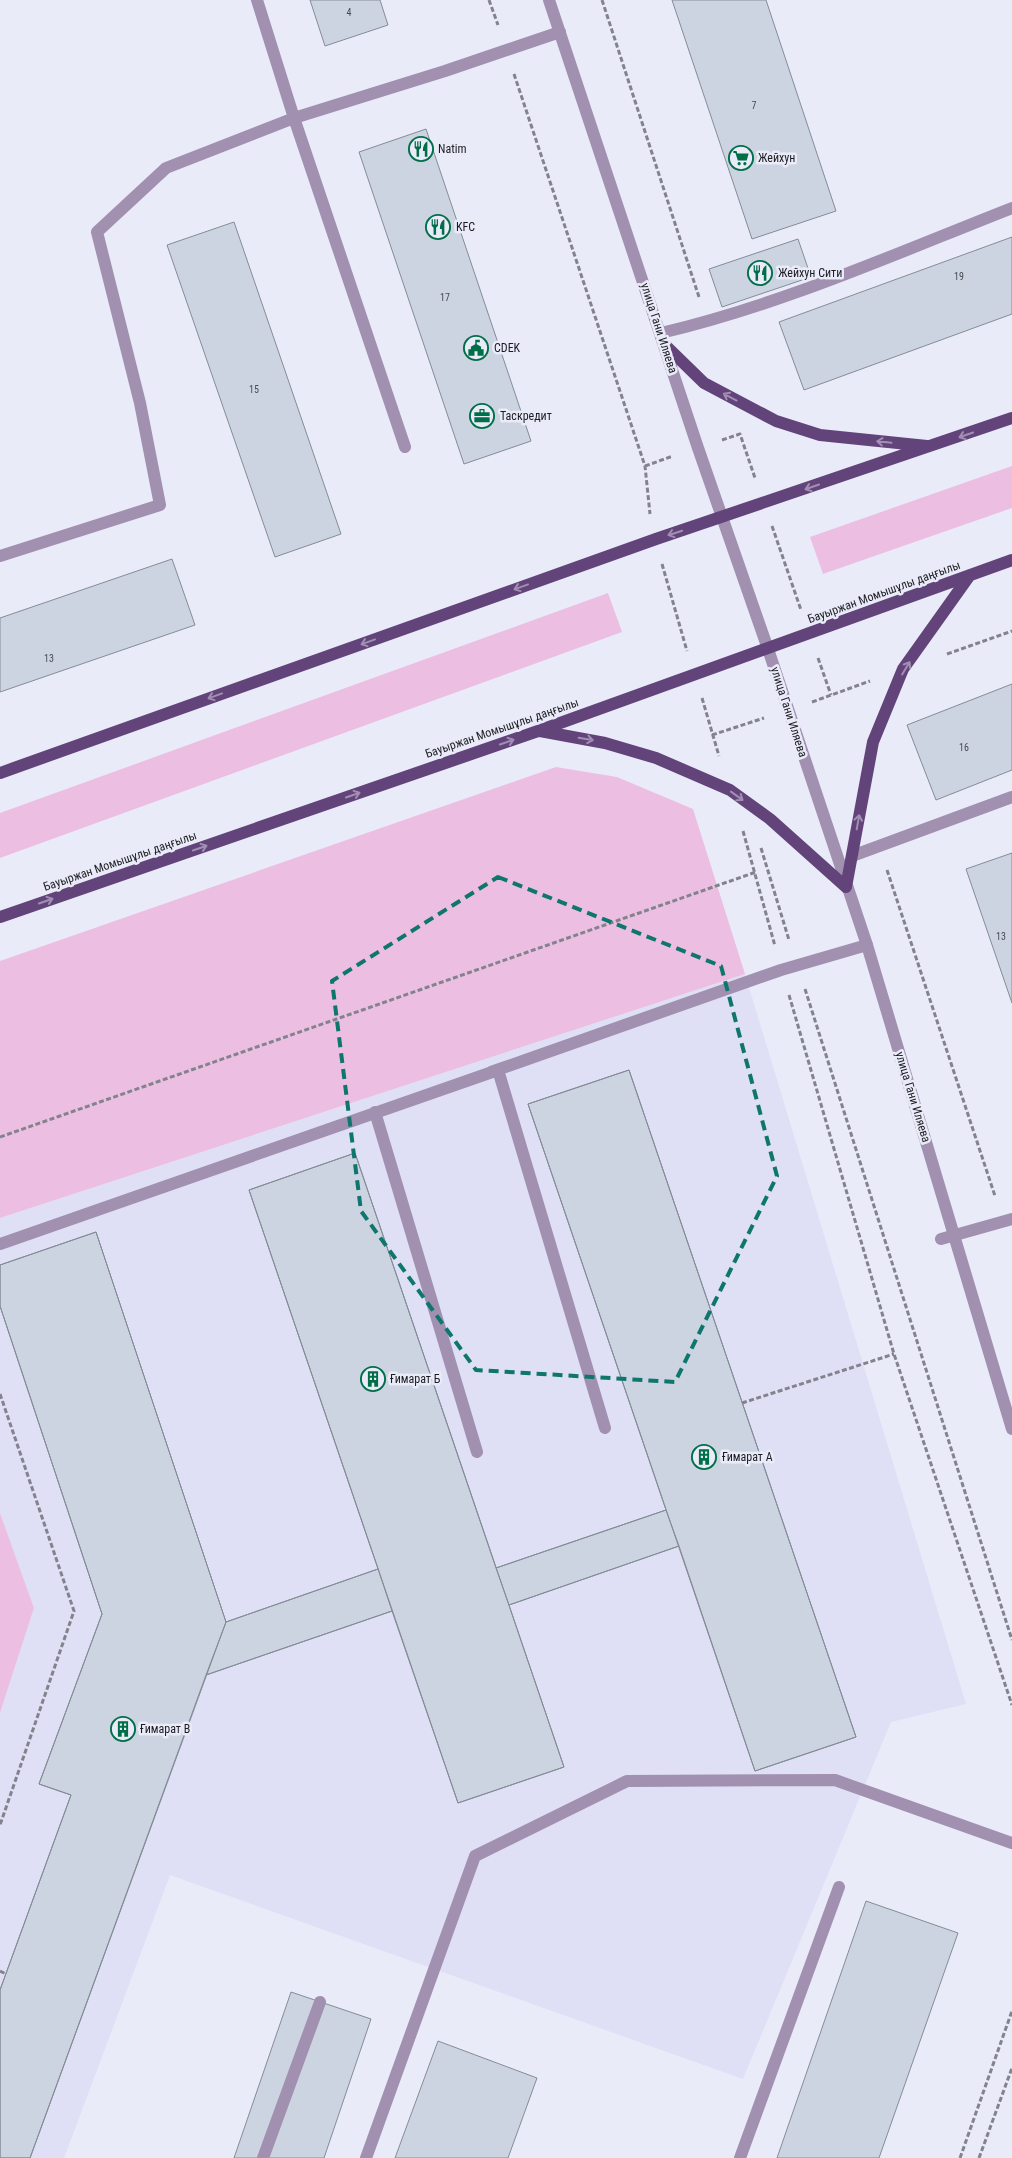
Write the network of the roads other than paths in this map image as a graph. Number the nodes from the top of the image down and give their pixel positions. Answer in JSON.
{"nodes":[{"id":1,"x":257,"y":0,"type":"edge"},
{"id":2,"x":549,"y":0,"type":"edge"},
{"id":3,"x":560,"y":32,"type":"junction"},
{"id":4,"x":294,"y":118,"type":"junction"},
{"id":5,"x":1012,"y":208,"type":"edge"},
{"id":6,"x":663,"y":339,"type":"junction"},
{"id":7,"x":1012,"y":418,"type":"edge"},
{"id":8,"x":405,"y":447,"type":"dead end"},
{"id":9,"x":932,"y":447,"type":"junction"},
{"id":10,"x":721,"y":518,"type":"junction"},
{"id":11,"x":0,"y":556,"type":"edge"},
{"id":12,"x":1012,"y":560,"type":"edge"},
{"id":13,"x":970,"y":575,"type":"junction"},
{"id":14,"x":768,"y":649,"type":"junction"},
{"id":15,"x":538,"y":731,"type":"junction"},
{"id":16,"x":0,"y":773,"type":"edge"},
{"id":17,"x":1012,"y":797,"type":"edge"},
{"id":18,"x":852,"y":856,"type":"junction"},
{"id":19,"x":846,"y":887,"type":"junction"},
{"id":20,"x":0,"y":917,"type":"edge"},
{"id":21,"x":867,"y":945,"type":"junction"},
{"id":22,"x":487,"y":1073,"type":"junction"},
{"id":23,"x":375,"y":1112,"type":"junction"},
{"id":24,"x":1008,"y":1220,"type":"edge"},
{"id":25,"x":954,"y":1235,"type":"junction"},
{"id":26,"x":941,"y":1239,"type":"dead end"},
{"id":27,"x":0,"y":1244,"type":"edge"},
{"id":28,"x":605,"y":1428,"type":"dead end"},
{"id":29,"x":1012,"y":1429,"type":"edge"},
{"id":30,"x":477,"y":1452,"type":"dead end"},
{"id":31,"x":1012,"y":1843,"type":"edge"},
{"id":32,"x":839,"y":1887,"type":"dead end"},
{"id":33,"x":320,"y":2002,"type":"dead end"},
{"id":34,"x":263,"y":2158,"type":"edge"},
{"id":35,"x":366,"y":2158,"type":"edge"},
{"id":36,"x":740,"y":2158,"type":"edge"}],
"edges":[{"from":1,"to":4,"type":"street"},
{"from":2,"to":3,"type":"street","name":"улица Гани Иляева"},
{"from":3,"to":4,"type":"street"},
{"from":3,"to":6,"type":"street","name":"улица Гани Иляева"},
{"from":4,"to":8,"type":"street"},
{"from":4,"to":11,"type":"street"},
{"from":5,"to":6,"type":"street"},
{"from":9,"to":6,"type":"main road","one_way":true},
{"from":6,"to":10,"type":"street","name":"улица Гани Иляева"},
{"from":7,"to":9,"type":"main road","one_way":true},
{"from":9,"to":10,"type":"main road","one_way":true},
{"from":10,"to":14,"type":"street","name":"улица Гани Иляева"},
{"from":10,"to":16,"type":"main road","one_way":true},
{"from":12,"to":13,"type":"main road","name":"Бауыржан Момышұлы даңғылы"},
{"from":13,"to":14,"type":"main road","name":"Бауыржан Момышұлы даңғылы"},
{"from":18,"to":13,"type":"main road","one_way":true},
{"from":14,"to":15,"type":"main road","name":"Бауыржан Момышұлы даңғылы"},
{"from":14,"to":19,"type":"street","name":"улица Гани Иляева"},
{"from":15,"to":19,"type":"main road","one_way":true},
{"from":20,"to":15,"type":"main road","name":"Бауыржан Момышұлы даңғылы","one_way":true},
{"from":17,"to":18,"type":"street"},
{"from":18,"to":19,"type":"main road"},
{"from":19,"to":21,"type":"street","name":"улица Гани Иляева"},
{"from":21,"to":22,"type":"street"},
{"from":21,"to":25,"type":"street","name":"улица Гани Иляева"},
{"from":22,"to":23,"type":"street"},
{"from":22,"to":28,"type":"street"},
{"from":23,"to":27,"type":"street"},
{"from":23,"to":30,"type":"street"},
{"from":24,"to":25,"type":"street"},
{"from":25,"to":26,"type":"street"},
{"from":25,"to":29,"type":"street","name":"улица Гани Иляева"},
{"from":31,"to":35,"type":"street"},
{"from":32,"to":36,"type":"street"},
{"from":33,"to":34,"type":"street"}]}
